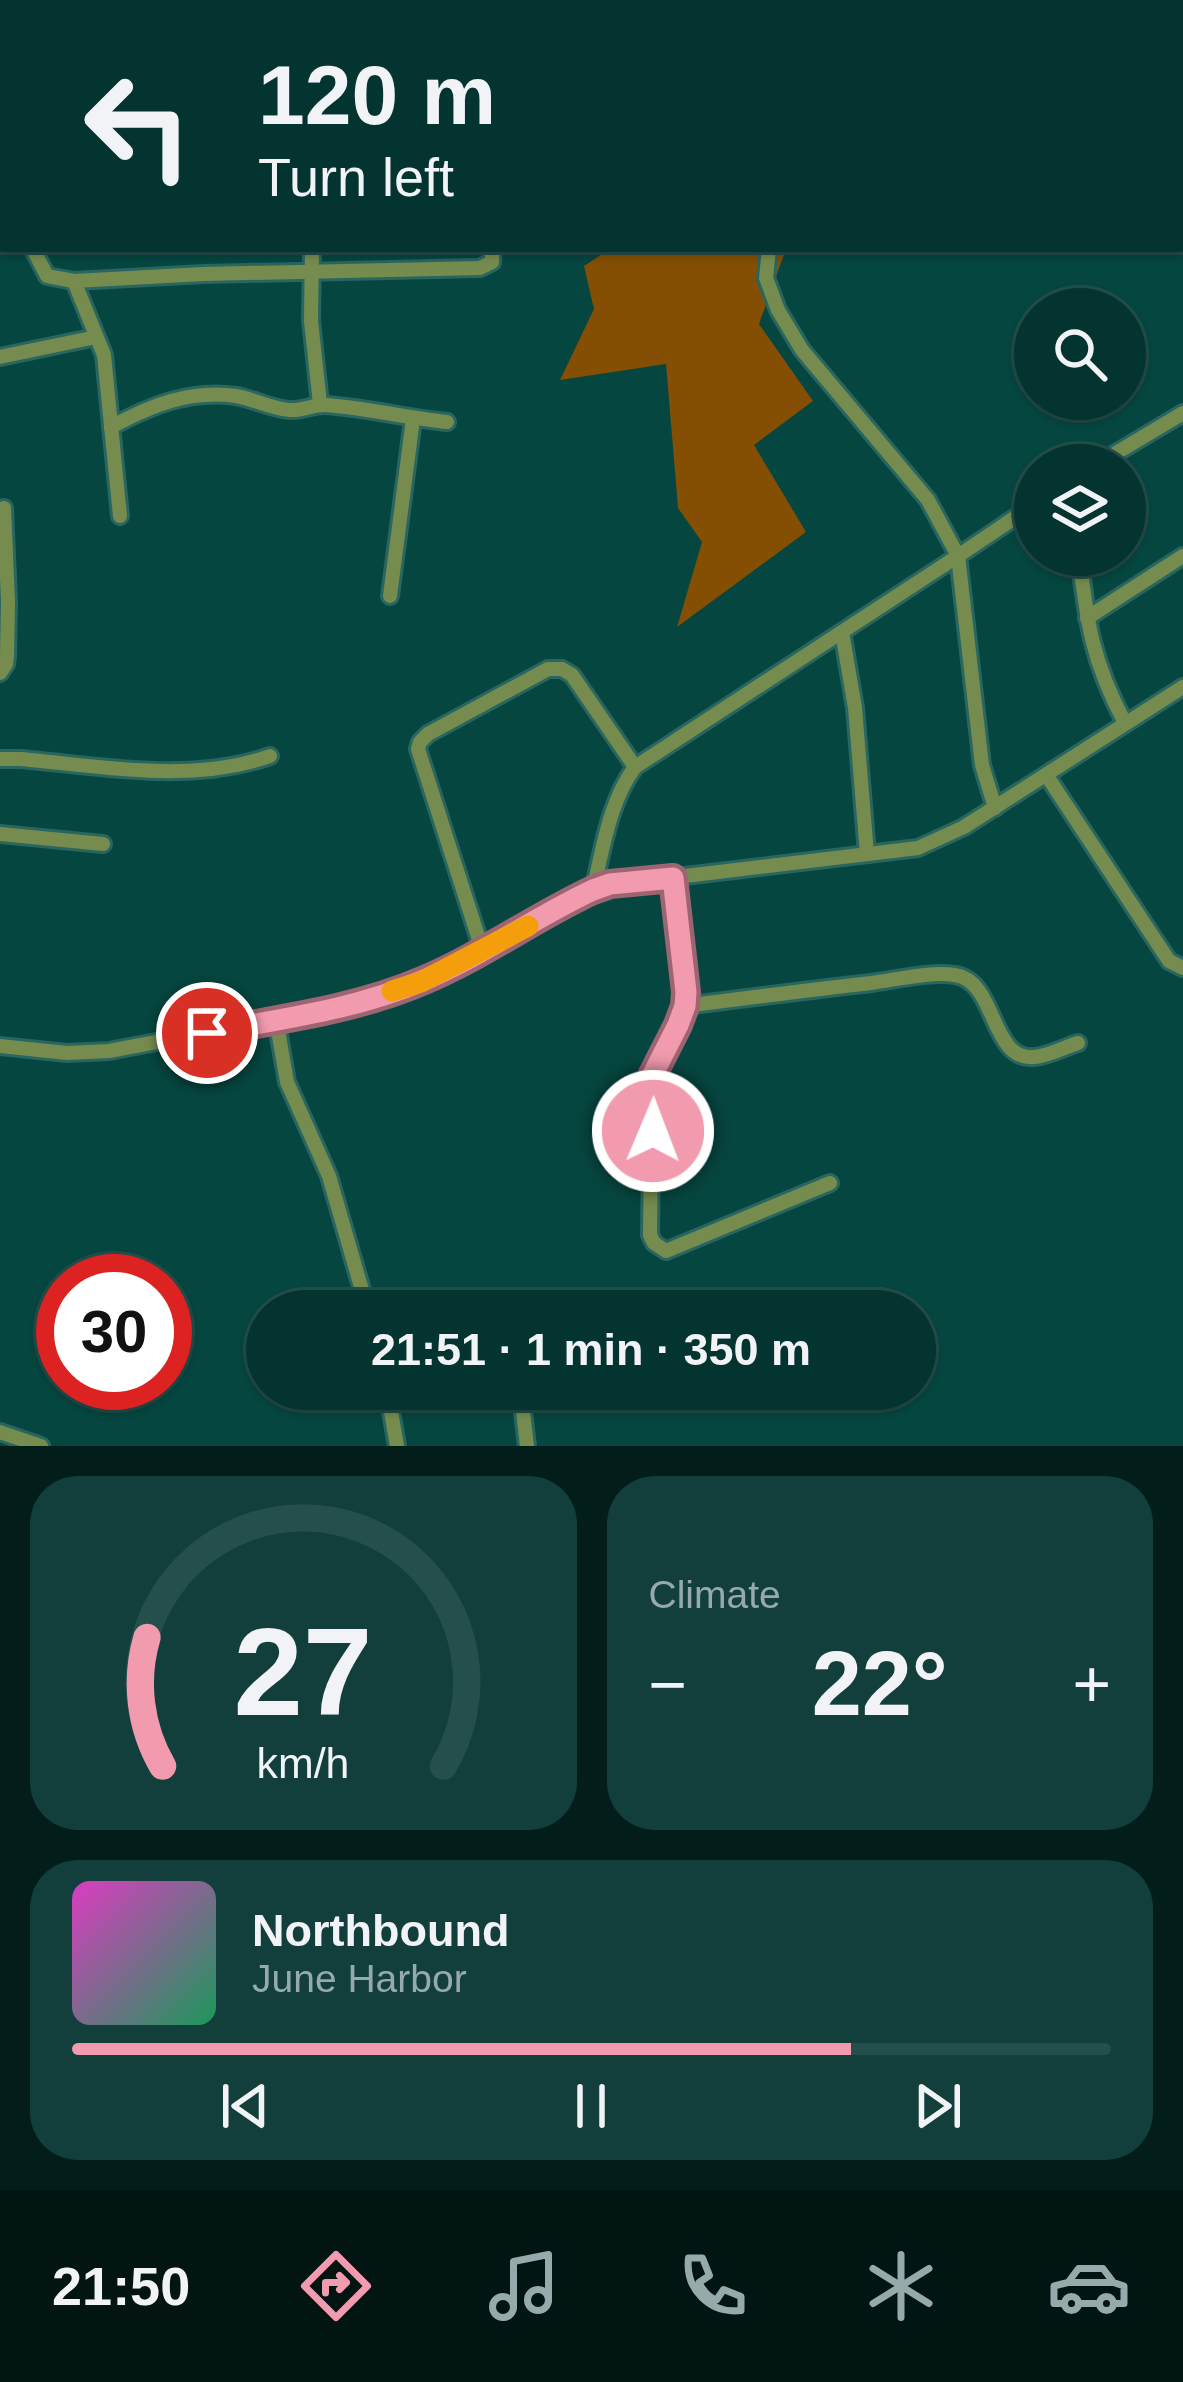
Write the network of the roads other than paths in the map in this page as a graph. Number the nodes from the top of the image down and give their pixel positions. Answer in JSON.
{"nodes":[{"id":1,"x":34,"y":252,"type":"edge"},
{"id":2,"x":312,"y":252,"type":"edge"},
{"id":3,"x":492,"y":252,"type":"edge"},
{"id":4,"x":769,"y":252,"type":"edge"},
{"id":5,"x":310,"y":271,"type":"junction"},
{"id":6,"x":74,"y":281,"type":"junction"},
{"id":7,"x":96,"y":337,"type":"junction"},
{"id":8,"x":0,"y":357,"type":"edge"},
{"id":9,"x":320,"y":404,"type":"junction"},
{"id":10,"x":1183,"y":413,"type":"edge"},
{"id":11,"x":412,"y":419,"type":"junction"},
{"id":12,"x":447,"y":422,"type":"dead end"},
{"id":13,"x":111,"y":427,"type":"junction"},
{"id":14,"x":1131,"y":444,"type":"edge"},
{"id":15,"x":4,"y":508,"type":"dead end"},
{"id":16,"x":120,"y":516,"type":"dead end"},
{"id":17,"x":1014,"y":518,"type":"edge"},
{"id":18,"x":958,"y":556,"type":"junction"},
{"id":19,"x":1183,"y":556,"type":"edge"},
{"id":20,"x":1082,"y":576,"type":"edge"},
{"id":21,"x":390,"y":596,"type":"dead end"},
{"id":22,"x":1087,"y":618,"type":"junction"},
{"id":23,"x":842,"y":632,"type":"junction"},
{"id":24,"x":0,"y":674,"type":"edge"},
{"id":25,"x":1180,"y":693,"type":"edge"},
{"id":26,"x":1125,"y":723,"type":"junction"},
{"id":27,"x":270,"y":756,"type":"dead end"},
{"id":28,"x":0,"y":760,"type":"edge"},
{"id":29,"x":635,"y":767,"type":"junction"},
{"id":30,"x":1047,"y":776,"type":"junction"},
{"id":31,"x":995,"y":808,"type":"junction"},
{"id":32,"x":0,"y":834,"type":"edge"},
{"id":33,"x":103,"y":844,"type":"dead end"},
{"id":34,"x":867,"y":854,"type":"junction"},
{"id":35,"x":673,"y":878,"type":"junction"},
{"id":36,"x":593,"y":890,"type":"junction"},
{"id":37,"x":483,"y":952,"type":"junction"},
{"id":38,"x":1183,"y":968,"type":"edge"},
{"id":39,"x":685,"y":1006,"type":"junction"},
{"id":40,"x":276,"y":1019,"type":"junction"},
{"id":41,"x":1078,"y":1043,"type":"dead end"},
{"id":42,"x":0,"y":1046,"type":"edge"},
{"id":43,"x":830,"y":1183,"type":"dead end"},
{"id":44,"x":362,"y":1290,"type":"edge"},
{"id":45,"x":391,"y":1410,"type":"edge"},
{"id":46,"x":523,"y":1412,"type":"dead end"},
{"id":47,"x":0,"y":1432,"type":"edge"},
{"id":48,"x":41,"y":1446,"type":"edge"},
{"id":49,"x":397,"y":1446,"type":"edge"},
{"id":50,"x":527,"y":1446,"type":"edge"}],
"edges":[{"from":1,"to":6,"type":"street"},
{"from":2,"to":5,"type":"street"},
{"from":3,"to":5,"type":"street"},
{"from":4,"to":18,"type":"street"},
{"from":5,"to":6,"type":"street"},
{"from":5,"to":9,"type":"street"},
{"from":6,"to":7,"type":"street"},
{"from":7,"to":8,"type":"street"},
{"from":7,"to":13,"type":"street"},
{"from":9,"to":11,"type":"street"},
{"from":9,"to":13,"type":"street"},
{"from":10,"to":14,"type":"street"},
{"from":11,"to":12,"type":"street"},
{"from":11,"to":21,"type":"street"},
{"from":13,"to":16,"type":"street"},
{"from":15,"to":24,"type":"street"},
{"from":17,"to":18,"type":"street"},
{"from":18,"to":23,"type":"street"},
{"from":18,"to":31,"type":"street"},
{"from":19,"to":22,"type":"street"},
{"from":20,"to":22,"type":"street"},
{"from":22,"to":26,"type":"street"},
{"from":23,"to":29,"type":"street"},
{"from":23,"to":34,"type":"street"},
{"from":25,"to":26,"type":"street"},
{"from":26,"to":30,"type":"street"},
{"from":27,"to":28,"type":"street"},
{"from":29,"to":36,"type":"street"},
{"from":29,"to":37,"type":"street"},
{"from":30,"to":31,"type":"street"},
{"from":30,"to":38,"type":"street"},
{"from":31,"to":34,"type":"street"},
{"from":32,"to":33,"type":"street"},
{"from":34,"to":35,"type":"street"},
{"from":35,"to":36,"type":"street"},
{"from":35,"to":39,"type":"street"},
{"from":36,"to":37,"type":"street"},
{"from":37,"to":40,"type":"street"},
{"from":39,"to":41,"type":"street"},
{"from":39,"to":43,"type":"street"},
{"from":40,"to":42,"type":"street"},
{"from":40,"to":44,"type":"street"},
{"from":45,"to":49,"type":"street"},
{"from":46,"to":50,"type":"street"},
{"from":47,"to":48,"type":"street"}]}
